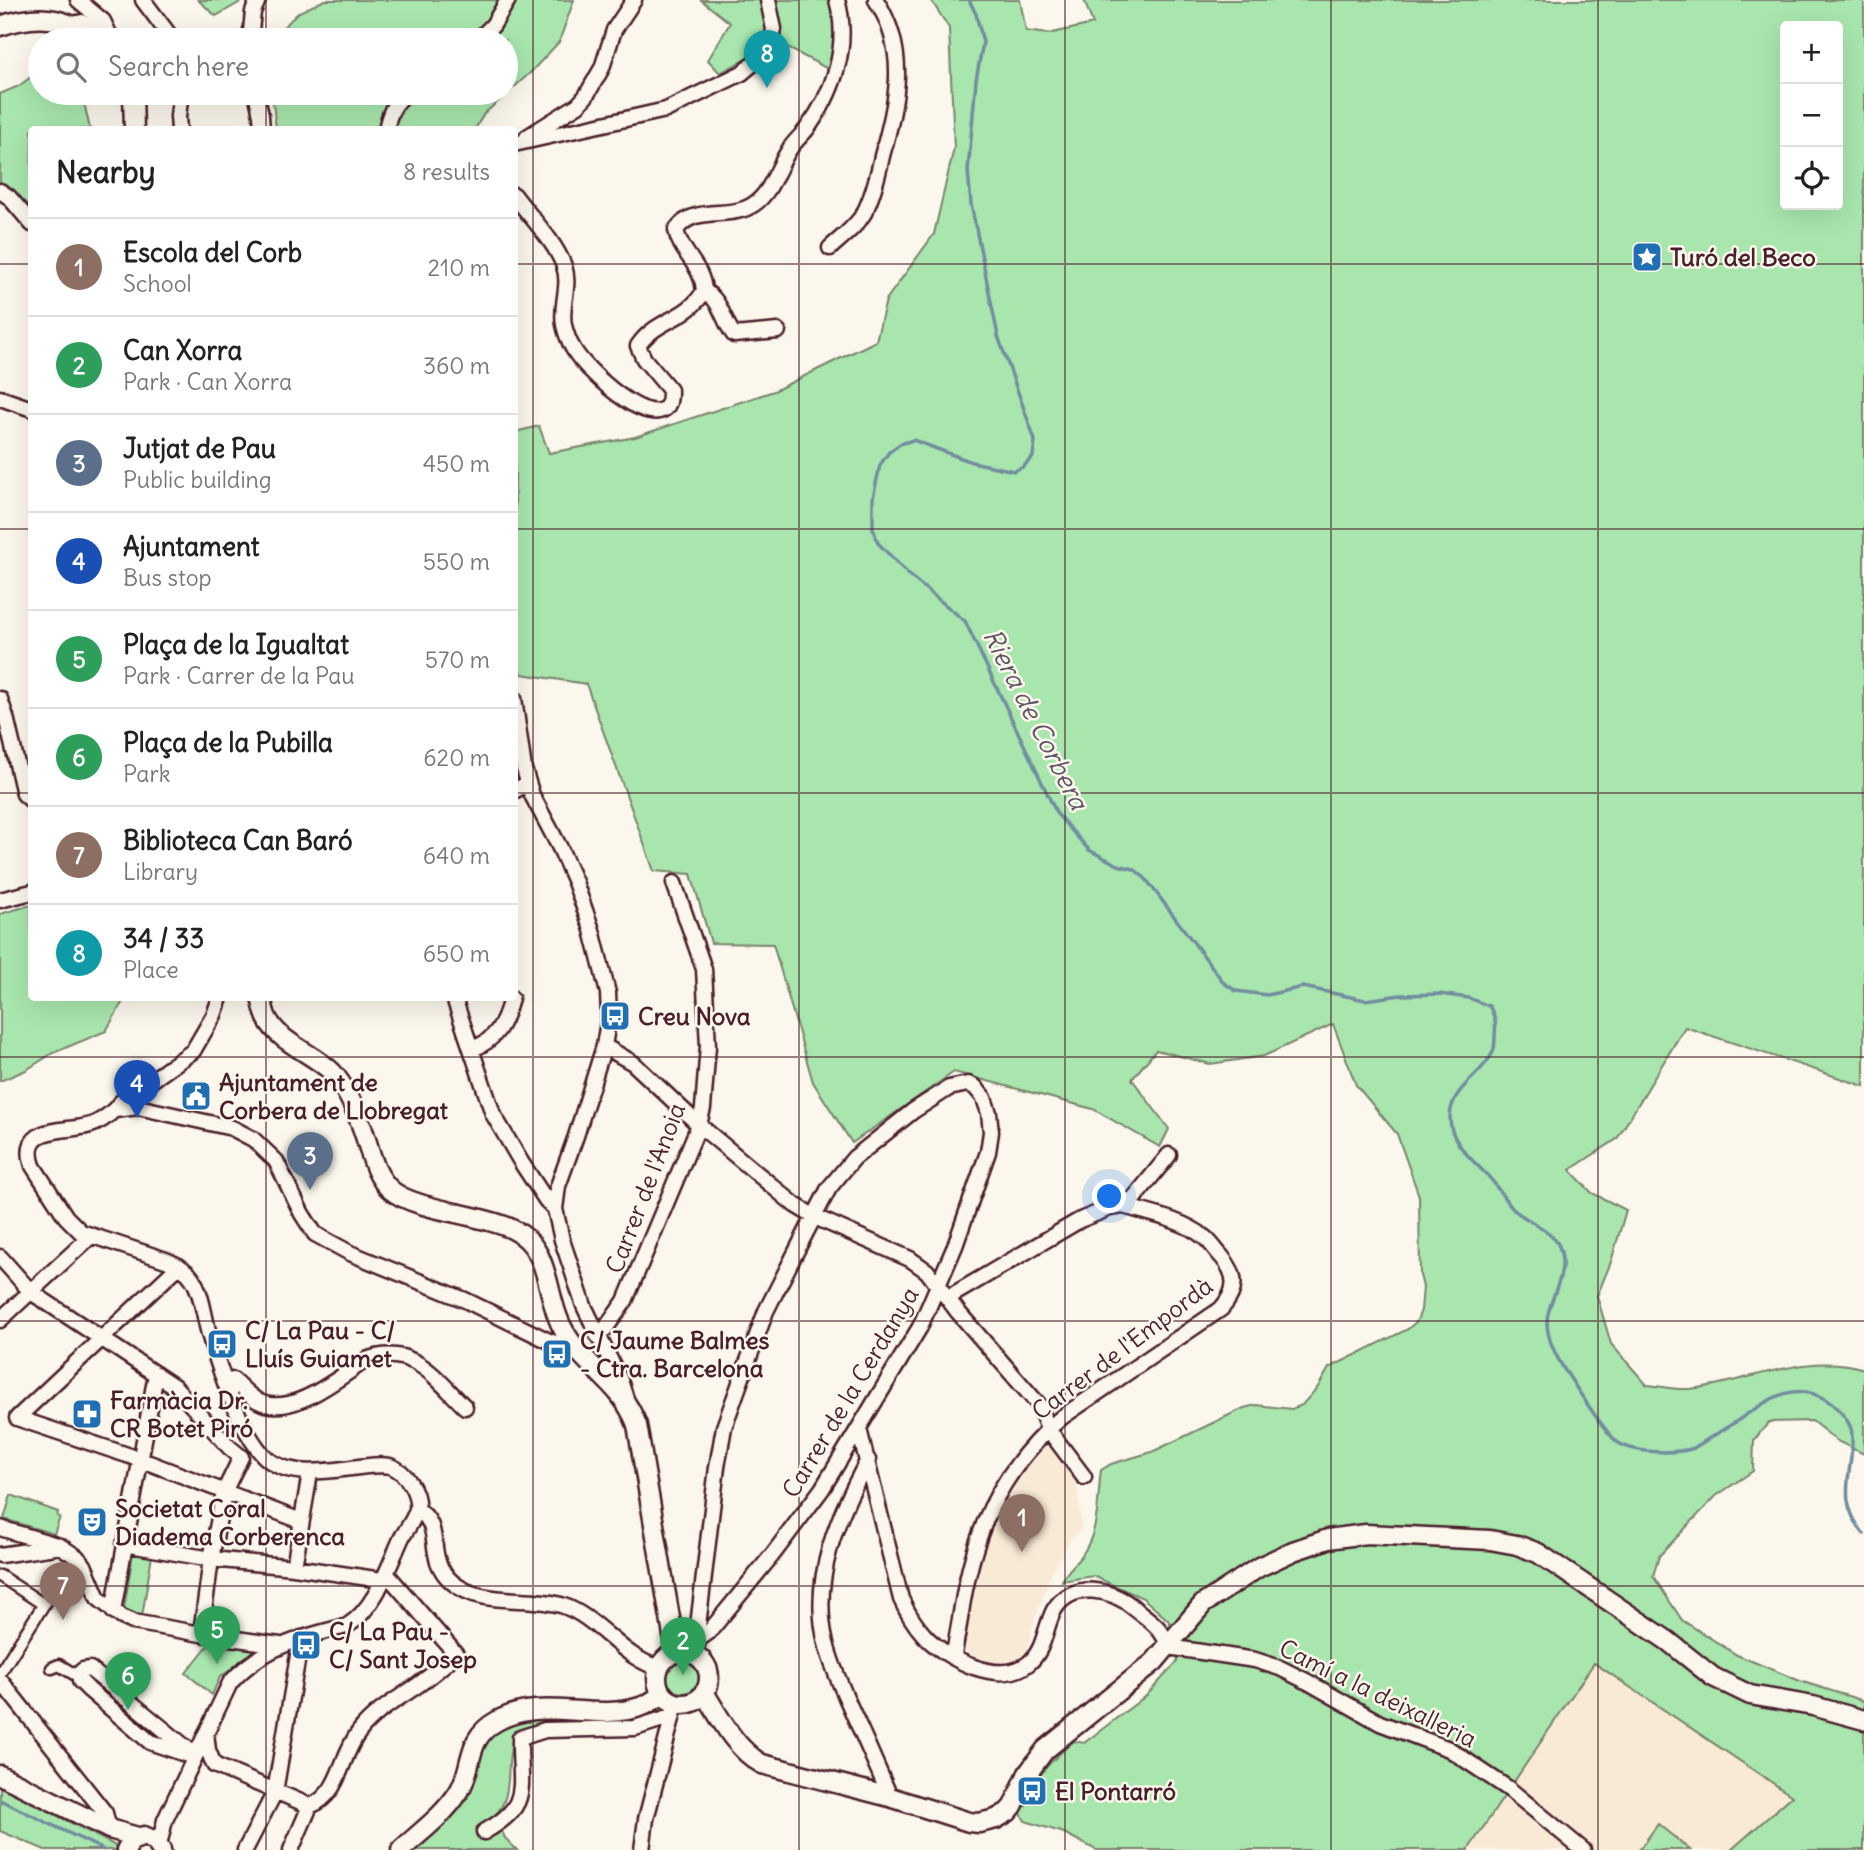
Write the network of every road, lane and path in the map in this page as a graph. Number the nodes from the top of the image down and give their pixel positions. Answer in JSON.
{"nodes":[{"id":1,"x":78,"y":0,"type":"edge"},
{"id":2,"x":143,"y":0,"type":"edge"},
{"id":3,"x":258,"y":0,"type":"edge"},
{"id":4,"x":508,"y":0,"type":"edge"},
{"id":5,"x":634,"y":0,"type":"edge"},
{"id":6,"x":768,"y":0,"type":"edge"},
{"id":7,"x":837,"y":0,"type":"edge"},
{"id":8,"x":876,"y":0,"type":"edge"},
{"id":9,"x":24,"y":18,"type":"junction"},
{"id":10,"x":71,"y":24,"type":"junction"},
{"id":11,"x":0,"y":26,"type":"edge"},
{"id":12,"x":77,"y":28,"type":"edge"},
{"id":13,"x":92,"y":28,"type":"edge"},
{"id":14,"x":106,"y":28,"type":"edge"},
{"id":15,"x":164,"y":28,"type":"edge"},
{"id":16,"x":251,"y":28,"type":"edge"},
{"id":17,"x":490,"y":28,"type":"edge"},
{"id":18,"x":0,"y":37,"type":"edge"},
{"id":19,"x":133,"y":105,"type":"edge"},
{"id":20,"x":179,"y":105,"type":"edge"},
{"id":21,"x":259,"y":105,"type":"edge"},
{"id":22,"x":394,"y":105,"type":"edge"},
{"id":23,"x":134,"y":126,"type":"edge"},
{"id":24,"x":179,"y":126,"type":"edge"},
{"id":25,"x":262,"y":126,"type":"edge"},
{"id":26,"x":387,"y":126,"type":"edge"},
{"id":27,"x":518,"y":142,"type":"edge"},
{"id":28,"x":518,"y":143,"type":"edge"},
{"id":29,"x":0,"y":191,"type":"edge"},
{"id":30,"x":518,"y":200,"type":"edge"},
{"id":31,"x":28,"y":219,"type":"edge"},
{"id":32,"x":830,"y":248,"type":"dead end"},
{"id":33,"x":704,"y":291,"type":"junction"},
{"id":34,"x":778,"y":331,"type":"dead end"},
{"id":35,"x":0,"y":398,"type":"edge"},
{"id":36,"x":28,"y":411,"type":"edge"},
{"id":37,"x":0,"y":699,"type":"edge"},
{"id":38,"x":518,"y":726,"type":"edge"},
{"id":39,"x":528,"y":783,"type":"junction"},
{"id":40,"x":518,"y":789,"type":"edge"},
{"id":41,"x":28,"y":798,"type":"edge"},
{"id":42,"x":674,"y":883,"type":"dead end"},
{"id":43,"x":28,"y":893,"type":"edge"},
{"id":44,"x":0,"y":900,"type":"edge"},
{"id":45,"x":219,"y":1001,"type":"edge"},
{"id":46,"x":262,"y":1001,"type":"edge"},
{"id":47,"x":455,"y":1001,"type":"edge"},
{"id":48,"x":510,"y":1001,"type":"edge"},
{"id":49,"x":604,"y":1046,"type":"junction"},
{"id":50,"x":472,"y":1049,"type":"junction"},
{"id":51,"x":144,"y":1085,"type":"junction"},
{"id":52,"x":143,"y":1108,"type":"junction"},
{"id":53,"x":115,"y":1110,"type":"junction"},
{"id":54,"x":699,"y":1125,"type":"junction"},
{"id":55,"x":1169,"y":1155,"type":"dead end"},
{"id":56,"x":1123,"y":1206,"type":"junction"},
{"id":57,"x":555,"y":1209,"type":"junction"},
{"id":58,"x":815,"y":1217,"type":"junction"},
{"id":59,"x":91,"y":1236,"type":"junction"},
{"id":60,"x":0,"y":1257,"type":"edge"},
{"id":61,"x":179,"y":1266,"type":"junction"},
{"id":62,"x":939,"y":1285,"type":"junction"},
{"id":63,"x":31,"y":1292,"type":"junction"},
{"id":64,"x":949,"y":1297,"type":"junction"},
{"id":65,"x":0,"y":1320,"type":"edge"},
{"id":66,"x":559,"y":1322,"type":"junction"},
{"id":67,"x":541,"y":1335,"type":"junction"},
{"id":68,"x":597,"y":1335,"type":"junction"},
{"id":69,"x":102,"y":1339,"type":"junction"},
{"id":70,"x":576,"y":1350,"type":"junction"},
{"id":71,"x":156,"y":1374,"type":"junction"},
{"id":72,"x":225,"y":1382,"type":"junction"},
{"id":73,"x":625,"y":1399,"type":"junction"},
{"id":74,"x":465,"y":1407,"type":"dead end"},
{"id":75,"x":859,"y":1429,"type":"junction"},
{"id":76,"x":1048,"y":1429,"type":"junction"},
{"id":77,"x":255,"y":1444,"type":"junction"},
{"id":78,"x":239,"y":1455,"type":"junction"},
{"id":79,"x":139,"y":1459,"type":"junction"},
{"id":80,"x":868,"y":1460,"type":"junction"},
{"id":81,"x":310,"y":1473,"type":"junction"},
{"id":82,"x":1084,"y":1477,"type":"dead end"},
{"id":83,"x":224,"y":1492,"type":"junction"},
{"id":84,"x":416,"y":1509,"type":"junction"},
{"id":85,"x":301,"y":1521,"type":"junction"},
{"id":86,"x":0,"y":1528,"type":"edge"},
{"id":87,"x":124,"y":1544,"type":"junction"},
{"id":88,"x":60,"y":1546,"type":"junction"},
{"id":89,"x":0,"y":1555,"type":"edge"},
{"id":90,"x":211,"y":1559,"type":"junction"},
{"id":91,"x":294,"y":1567,"type":"junction"},
{"id":92,"x":0,"y":1577,"type":"edge"},
{"id":93,"x":384,"y":1577,"type":"junction"},
{"id":94,"x":51,"y":1593,"type":"dead end"},
{"id":95,"x":43,"y":1604,"type":"junction"},
{"id":96,"x":113,"y":1611,"type":"junction"},
{"id":97,"x":201,"y":1634,"type":"junction"},
{"id":98,"x":301,"y":1638,"type":"junction"},
{"id":99,"x":696,"y":1641,"type":"junction"},
{"id":100,"x":280,"y":1645,"type":"junction"},
{"id":101,"x":1168,"y":1647,"type":"junction"},
{"id":102,"x":954,"y":1657,"type":"junction"},
{"id":103,"x":52,"y":1668,"type":"dead end"},
{"id":104,"x":660,"y":1668,"type":"junction"},
{"id":105,"x":0,"y":1673,"type":"edge"},
{"id":106,"x":79,"y":1677,"type":"junction"},
{"id":107,"x":0,"y":1680,"type":"edge"},
{"id":108,"x":704,"y":1692,"type":"junction"},
{"id":109,"x":671,"y":1704,"type":"junction"},
{"id":110,"x":1864,"y":1720,"type":"edge"},
{"id":111,"x":206,"y":1733,"type":"junction"},
{"id":112,"x":194,"y":1756,"type":"junction"},
{"id":113,"x":0,"y":1775,"type":"edge"},
{"id":114,"x":275,"y":1792,"type":"junction"},
{"id":115,"x":890,"y":1797,"type":"junction"},
{"id":116,"x":310,"y":1806,"type":"junction"},
{"id":117,"x":109,"y":1829,"type":"junction"},
{"id":118,"x":484,"y":1832,"type":"dead end"},
{"id":119,"x":143,"y":1845,"type":"edge"},
{"id":120,"x":245,"y":1850,"type":"edge"},
{"id":121,"x":291,"y":1850,"type":"edge"},
{"id":122,"x":401,"y":1850,"type":"edge"},
{"id":123,"x":642,"y":1850,"type":"edge"},
{"id":124,"x":1583,"y":1850,"type":"edge"}],
"edges":[{"from":1,"to":14,"type":"street"},
{"from":2,"to":15,"type":"street"},
{"from":3,"to":16,"type":"street"},
{"from":4,"to":17,"type":"street"},
{"from":5,"to":27,"type":"street"},
{"from":6,"to":28,"type":"street"},
{"from":7,"to":33,"type":"street"},
{"from":8,"to":32,"type":"street"},
{"from":9,"to":10,"type":"street"},
{"from":9,"to":11,"type":"street"},
{"from":9,"to":18,"type":"street"},
{"from":10,"to":12,"type":"street"},
{"from":10,"to":13,"type":"street"},
{"from":19,"to":23,"type":"street"},
{"from":20,"to":24,"type":"street"},
{"from":21,"to":25,"type":"street"},
{"from":22,"to":26,"type":"street"},
{"from":29,"to":31,"type":"street"},
{"from":30,"to":33,"type":"street"},
{"from":33,"to":34,"type":"street"},
{"from":35,"to":36,"type":"street"},
{"from":37,"to":41,"type":"street"},
{"from":38,"to":39,"type":"street"},
{"from":39,"to":40,"type":"street"},
{"from":39,"to":49,"type":"street"},
{"from":42,"to":54,"type":"street","name":"Carrer de l'Anoia"},
{"from":43,"to":44,"type":"street"},
{"from":45,"to":51,"type":"street"},
{"from":46,"to":66,"type":"street"},
{"from":47,"to":50,"type":"street"},
{"from":48,"to":50,"type":"street"},
{"from":49,"to":54,"type":"street"},
{"from":49,"to":57,"type":"street"},
{"from":50,"to":57,"type":"street"},
{"from":51,"to":52,"type":"street"},
{"from":51,"to":53,"type":"street"},
{"from":52,"to":53,"type":"street"},
{"from":52,"to":67,"type":"street"},
{"from":53,"to":59,"type":"street"},
{"from":54,"to":58,"type":"street"},
{"from":54,"to":68,"type":"street","name":"Carrer de l'Anoia"},
{"from":55,"to":56,"type":"street"},
{"from":56,"to":64,"type":"street"},
{"from":56,"to":76,"type":"street","name":"Carrer de l'Empordà"},
{"from":57,"to":68,"type":"street"},
{"from":58,"to":62,"type":"street"},
{"from":58,"to":62,"type":"street","name":"Carrer de la Cerdanya"},
{"from":58,"to":99,"type":"street"},
{"from":59,"to":61,"type":"street"},
{"from":59,"to":63,"type":"street"},
{"from":60,"to":63,"type":"street"},
{"from":61,"to":69,"type":"street"},
{"from":61,"to":72,"type":"street"},
{"from":62,"to":64,"type":"street"},
{"from":62,"to":75,"type":"street","name":"Carrer de la Cerdanya"},
{"from":63,"to":65,"type":"street"},
{"from":63,"to":69,"type":"street"},
{"from":64,"to":76,"type":"street"},
{"from":66,"to":67,"type":"street"},
{"from":66,"to":70,"type":"street"},
{"from":67,"to":70,"type":"street"},
{"from":68,"to":73,"type":"street"},
{"from":69,"to":71,"type":"street"},
{"from":69,"to":79,"type":"street"},
{"from":70,"to":73,"type":"street"},
{"from":71,"to":78,"type":"street"},
{"from":71,"to":79,"type":"street"},
{"from":72,"to":74,"type":"street"},
{"from":72,"to":77,"type":"street"},
{"from":73,"to":99,"type":"street"},
{"from":75,"to":80,"type":"street"},
{"from":75,"to":99,"type":"street","name":"Carrer de la Cerdanya"},
{"from":76,"to":82,"type":"street"},
{"from":76,"to":102,"type":"street","name":"Carrer de l'Empordà"},
{"from":77,"to":78,"type":"street"},
{"from":77,"to":81,"type":"street"},
{"from":78,"to":83,"type":"street"},
{"from":79,"to":83,"type":"street"},
{"from":79,"to":87,"type":"street"},
{"from":80,"to":102,"type":"street"},
{"from":80,"to":115,"type":"street"},
{"from":81,"to":84,"type":"street"},
{"from":81,"to":85,"type":"street"},
{"from":83,"to":85,"type":"street"},
{"from":83,"to":90,"type":"street"},
{"from":84,"to":93,"type":"street"},
{"from":84,"to":104,"type":"street"},
{"from":85,"to":91,"type":"street"},
{"from":86,"to":88,"type":"street"},
{"from":87,"to":90,"type":"street"},
{"from":87,"to":96,"type":"street"},
{"from":88,"to":89,"type":"street"},
{"from":88,"to":96,"type":"street"},
{"from":90,"to":91,"type":"street"},
{"from":90,"to":97,"type":"street"},
{"from":91,"to":93,"type":"street"},
{"from":92,"to":95,"type":"street"},
{"from":93,"to":98,"type":"street"},
{"from":93,"to":116,"type":"street"},
{"from":94,"to":95,"type":"street"},
{"from":95,"to":105,"type":"street"},
{"from":96,"to":97,"type":"street"},
{"from":97,"to":100,"type":"street"},
{"from":98,"to":100,"type":"street"},
{"from":98,"to":114,"type":"street"},
{"from":99,"to":104,"type":"street"},
{"from":99,"to":108,"type":"street"},
{"from":100,"to":111,"type":"street"},
{"from":101,"to":102,"type":"street"},
{"from":101,"to":110,"type":"street"},
{"from":101,"to":115,"type":"street"},
{"from":101,"to":124,"type":"street","name":"Camí a la deixalleria"},
{"from":103,"to":106,"type":"street"},
{"from":104,"to":109,"type":"street"},
{"from":106,"to":112,"type":"street"},
{"from":106,"to":112,"type":"street"},
{"from":107,"to":117,"type":"street"},
{"from":108,"to":109,"type":"street"},
{"from":108,"to":115,"type":"street"},
{"from":109,"to":118,"type":"street"},
{"from":109,"to":122,"type":"street"},
{"from":109,"to":123,"type":"street"},
{"from":111,"to":112,"type":"street"},
{"from":111,"to":114,"type":"street"},
{"from":112,"to":119,"type":"street"},
{"from":113,"to":117,"type":"street"},
{"from":114,"to":116,"type":"street"},
{"from":114,"to":120,"type":"street"},
{"from":116,"to":121,"type":"street"},
{"from":117,"to":119,"type":"street"}]}
